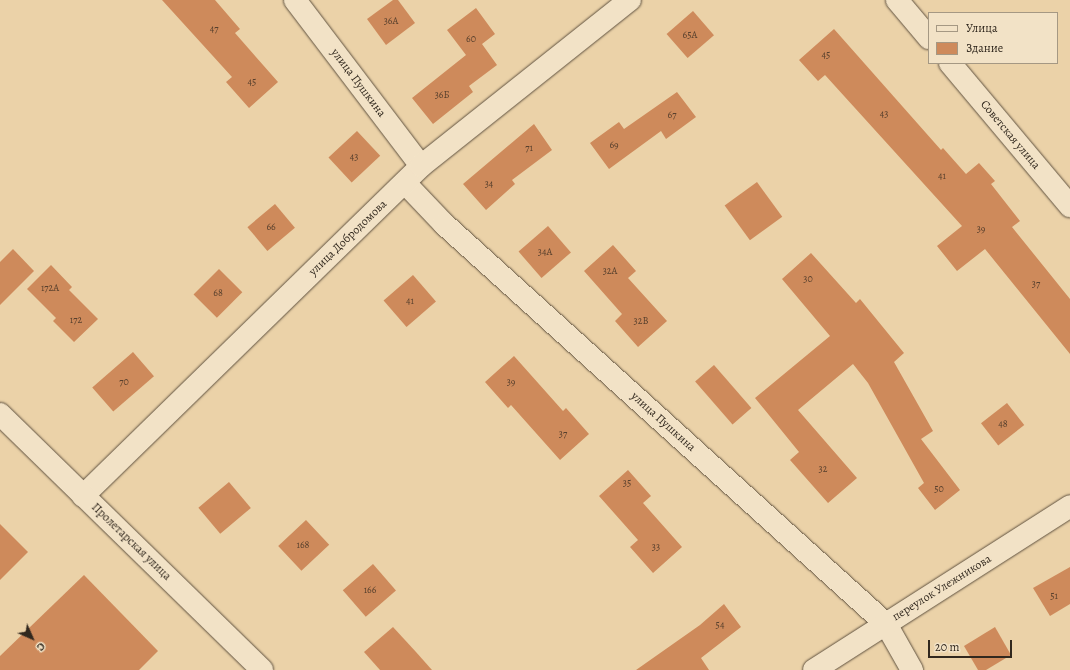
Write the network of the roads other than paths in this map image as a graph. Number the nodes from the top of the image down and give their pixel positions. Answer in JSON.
{"nodes":[{"id":1,"x":295,"y":0,"type":"edge"},
{"id":2,"x":630,"y":0,"type":"edge"},
{"id":3,"x":897,"y":0,"type":"edge"},
{"id":4,"x":928,"y":37,"type":"edge"},
{"id":5,"x":951,"y":64,"type":"edge"},
{"id":6,"x":421,"y":166,"type":"junction"},
{"id":7,"x":405,"y":183,"type":"junction"},
{"id":8,"x":1070,"y":206,"type":"edge"},
{"id":9,"x":0,"y":414,"type":"edge"},
{"id":10,"x":83,"y":496,"type":"junction"},
{"id":11,"x":1070,"y":506,"type":"edge"},
{"id":12,"x":886,"y":624,"type":"junction"},
{"id":13,"x":262,"y":670,"type":"edge"},
{"id":14,"x":814,"y":670,"type":"edge"},
{"id":15,"x":912,"y":670,"type":"edge"}],
"edges":[{"from":1,"to":6,"type":"street","name":"улица Пушкина"},
{"from":2,"to":6,"type":"street","name":"улица Добродомова"},
{"from":3,"to":4,"type":"street"},
{"from":5,"to":8,"type":"street","name":"Советская улица"},
{"from":6,"to":7,"type":"street","name":"улица Добродомова"},
{"from":7,"to":10,"type":"street","name":"улица Добродомова"},
{"from":7,"to":12,"type":"street","name":"улица Пушкина"},
{"from":9,"to":10,"type":"street","name":"Пролетарская улица"},
{"from":10,"to":13,"type":"street","name":"Пролетарская улица"},
{"from":11,"to":12,"type":"street","name":"переулок Улежникова"},
{"from":12,"to":14,"type":"street","name":"переулок Улежникова"},
{"from":12,"to":15,"type":"street","name":"улица Пушкина"}]}
